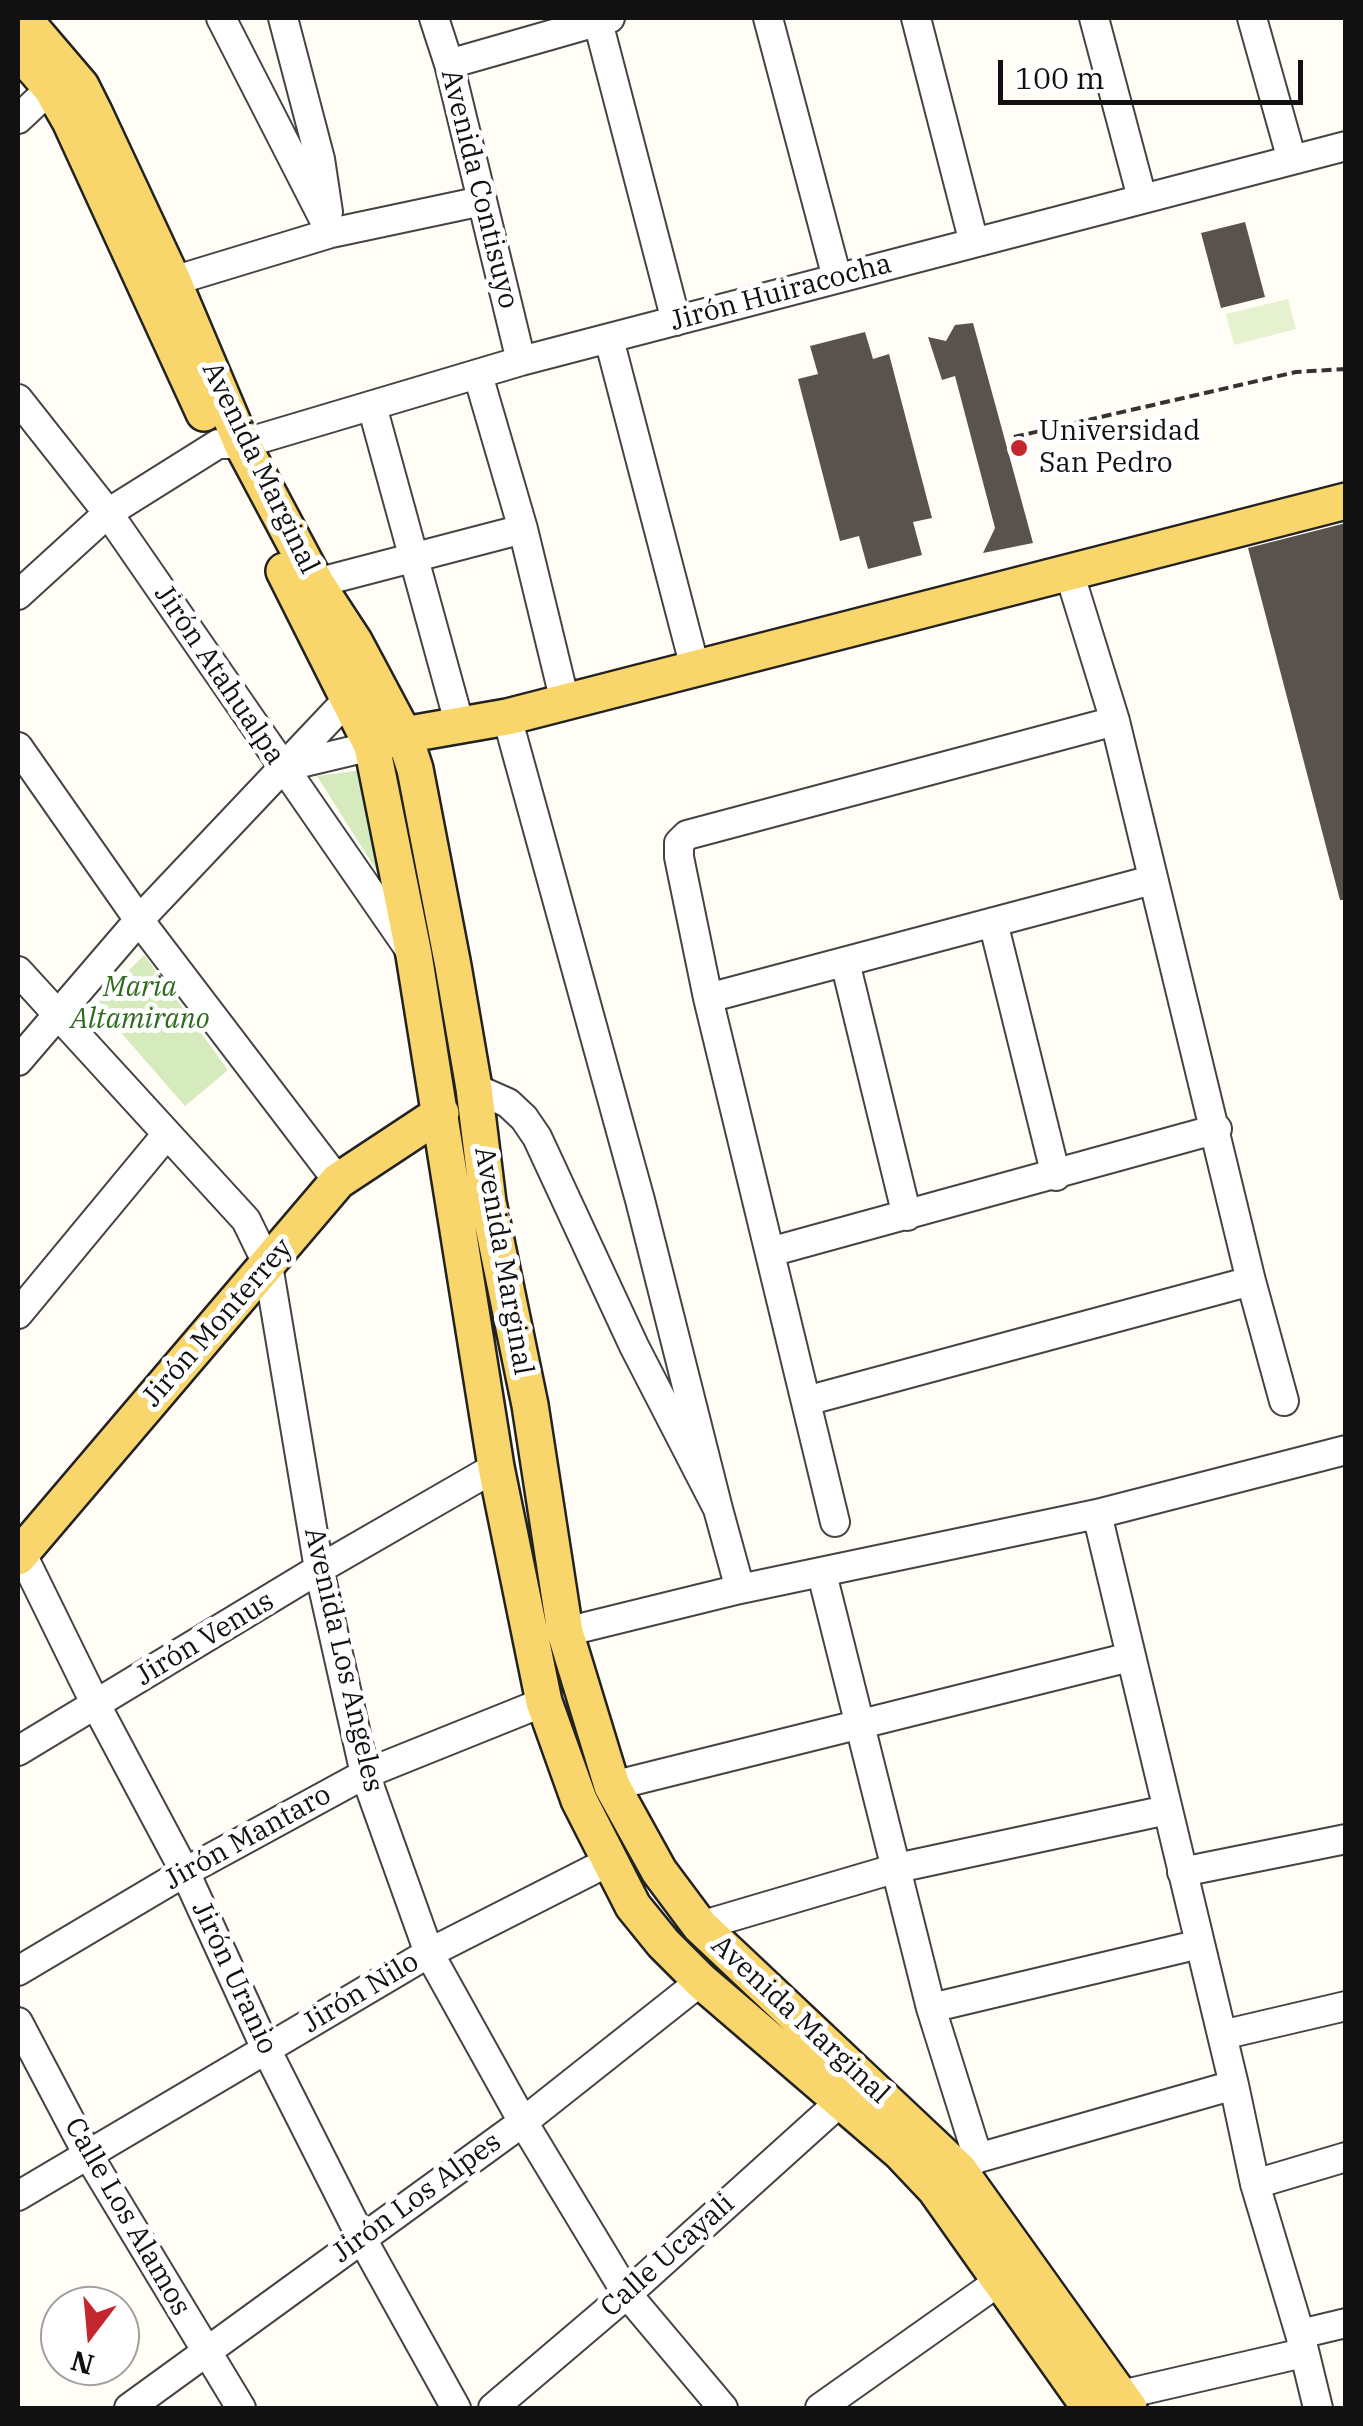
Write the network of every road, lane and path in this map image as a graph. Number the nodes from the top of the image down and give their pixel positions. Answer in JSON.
{"nodes":[{"id":1,"x":24,"y":18,"type":"edge"},
{"id":2,"x":221,"y":18,"type":"edge"},
{"id":3,"x":282,"y":18,"type":"edge"},
{"id":4,"x":434,"y":18,"type":"edge"},
{"id":5,"x":768,"y":18,"type":"edge"},
{"id":6,"x":916,"y":18,"type":"edge"},
{"id":7,"x":1094,"y":18,"type":"edge"},
{"id":8,"x":1252,"y":18,"type":"edge"},
{"id":9,"x":602,"y":19,"type":"edge"},
{"id":10,"x":18,"y":50,"type":"edge"},
{"id":11,"x":448,"y":64,"type":"junction"},
{"id":12,"x":52,"y":88,"type":"junction"},
{"id":13,"x":18,"y":119,"type":"edge"},
{"id":14,"x":1346,"y":146,"type":"edge"},
{"id":15,"x":1292,"y":160,"type":"junction"},
{"id":16,"x":1142,"y":198,"type":"junction"},
{"id":17,"x":482,"y":201,"type":"junction"},
{"id":18,"x":332,"y":233,"type":"junction"},
{"id":19,"x":974,"y":243,"type":"junction"},
{"id":20,"x":836,"y":278,"type":"junction"},
{"id":21,"x":173,"y":281,"type":"junction"},
{"id":22,"x":676,"y":320,"type":"junction"},
{"id":23,"x":608,"y":339,"type":"junction"},
{"id":24,"x":521,"y":361,"type":"junction"},
{"id":25,"x":1346,"y":369,"type":"edge"},
{"id":26,"x":478,"y":375,"type":"junction"},
{"id":27,"x":18,"y":399,"type":"edge"},
{"id":28,"x":372,"y":406,"type":"junction"},
{"id":29,"x":1014,"y":436,"type":"dead end"},
{"id":30,"x":230,"y":444,"type":"junction"},
{"id":31,"x":1346,"y":501,"type":"edge"},
{"id":32,"x":108,"y":512,"type":"junction"},
{"id":33,"x":523,"y":530,"type":"junction"},
{"id":34,"x":412,"y":558,"type":"junction"},
{"id":35,"x":1070,"y":572,"type":"junction"},
{"id":36,"x":316,"y":583,"type":"junction"},
{"id":37,"x":18,"y":595,"type":"edge"},
{"id":38,"x":695,"y":668,"type":"junction"},
{"id":39,"x":362,"y":690,"type":"junction"},
{"id":40,"x":565,"y":702,"type":"junction"},
{"id":41,"x":507,"y":717,"type":"junction"},
{"id":42,"x":1116,"y":722,"type":"junction"},
{"id":43,"x":460,"y":726,"type":"junction"},
{"id":44,"x":388,"y":740,"type":"junction"},
{"id":45,"x":18,"y":747,"type":"edge"},
{"id":46,"x":283,"y":768,"type":"junction"},
{"id":47,"x":1152,"y":880,"type":"junction"},
{"id":48,"x":139,"y":920,"type":"junction"},
{"id":49,"x":993,"y":922,"type":"junction"},
{"id":50,"x":414,"y":955,"type":"junction"},
{"id":51,"x":845,"y":962,"type":"junction"},
{"id":52,"x":18,"y":971,"type":"edge"},
{"id":53,"x":708,"y":998,"type":"junction"},
{"id":54,"x":56,"y":1016,"type":"junction"},
{"id":55,"x":18,"y":1061,"type":"edge"},
{"id":56,"x":474,"y":1088,"type":"junction"},
{"id":57,"x":441,"y":1114,"type":"junction"},
{"id":58,"x":1217,"y":1130,"type":"junction"},
{"id":59,"x":168,"y":1134,"type":"junction"},
{"id":60,"x":1056,"y":1176,"type":"junction"},
{"id":61,"x":338,"y":1181,"type":"junction"},
{"id":62,"x":906,"y":1216,"type":"junction"},
{"id":63,"x":770,"y":1252,"type":"junction"},
{"id":64,"x":268,"y":1266,"type":"junction"},
{"id":65,"x":1251,"y":1281,"type":"junction"},
{"id":66,"x":18,"y":1314,"type":"edge"},
{"id":67,"x":1284,"y":1401,"type":"dead end"},
{"id":68,"x":806,"y":1402,"type":"junction"},
{"id":69,"x":1346,"y":1450,"type":"edge"},
{"id":70,"x":496,"y":1467,"type":"junction"},
{"id":71,"x":718,"y":1509,"type":"junction"},
{"id":72,"x":1098,"y":1514,"type":"junction"},
{"id":73,"x":835,"y":1522,"type":"dead end"},
{"id":74,"x":19,"y":1551,"type":"edge"},
{"id":75,"x":319,"y":1569,"type":"junction"},
{"id":76,"x":822,"y":1574,"type":"junction"},
{"id":77,"x":740,"y":1590,"type":"junction"},
{"id":78,"x":564,"y":1632,"type":"junction"},
{"id":79,"x":1130,"y":1657,"type":"junction"},
{"id":80,"x":544,"y":1702,"type":"junction"},
{"id":81,"x":96,"y":1705,"type":"junction"},
{"id":82,"x":862,"y":1724,"type":"junction"},
{"id":83,"x":18,"y":1751,"type":"edge"},
{"id":84,"x":365,"y":1774,"type":"junction"},
{"id":85,"x":612,"y":1786,"type":"junction"},
{"id":86,"x":1167,"y":1810,"type":"junction"},
{"id":87,"x":1346,"y":1839,"type":"edge"},
{"id":88,"x":608,"y":1862,"type":"junction"},
{"id":89,"x":898,"y":1868,"type":"junction"},
{"id":90,"x":185,"y":1872,"type":"junction"},
{"id":91,"x":1182,"y":1872,"type":"junction"},
{"id":92,"x":700,"y":1926,"type":"junction"},
{"id":93,"x":1200,"y":1944,"type":"junction"},
{"id":94,"x":429,"y":1952,"type":"junction"},
{"id":95,"x":18,"y":1971,"type":"edge"},
{"id":96,"x":701,"y":1981,"type":"junction"},
{"id":97,"x":1346,"y":2006,"type":"edge"},
{"id":98,"x":931,"y":2008,"type":"junction"},
{"id":99,"x":18,"y":2022,"type":"edge"},
{"id":100,"x":1222,"y":2034,"type":"junction"},
{"id":101,"x":266,"y":2050,"type":"junction"},
{"id":102,"x":1234,"y":2085,"type":"junction"},
{"id":103,"x":842,"y":2100,"type":"junction"},
{"id":104,"x":522,"y":2122,"type":"junction"},
{"id":105,"x":88,"y":2152,"type":"junction"},
{"id":106,"x":1346,"y":2157,"type":"edge"},
{"id":107,"x":957,"y":2172,"type":"junction"},
{"id":108,"x":1255,"y":2184,"type":"junction"},
{"id":109,"x":18,"y":2196,"type":"edge"},
{"id":110,"x":362,"y":2238,"type":"junction"},
{"id":111,"x":1000,"y":2280,"type":"junction"},
{"id":112,"x":627,"y":2294,"type":"junction"},
{"id":113,"x":1346,"y":2323,"type":"edge"},
{"id":114,"x":1302,"y":2344,"type":"junction"},
{"id":115,"x":208,"y":2354,"type":"junction"},
{"id":116,"x":1113,"y":2404,"type":"edge"},
{"id":117,"x":129,"y":2408,"type":"edge"},
{"id":118,"x":241,"y":2408,"type":"edge"},
{"id":119,"x":456,"y":2408,"type":"edge"},
{"id":120,"x":492,"y":2408,"type":"edge"},
{"id":121,"x":723,"y":2408,"type":"edge"},
{"id":122,"x":820,"y":2408,"type":"edge"},
{"id":123,"x":1318,"y":2408,"type":"edge"}],
"edges":[{"from":1,"to":21,"type":"main road","name":"Avenida Marginal"},
{"from":2,"to":18,"type":"street"},
{"from":3,"to":18,"type":"street"},
{"from":4,"to":11,"type":"street","name":"Avenida Contisuyo"},
{"from":5,"to":20,"type":"street"},
{"from":6,"to":19,"type":"street"},
{"from":7,"to":16,"type":"street"},
{"from":8,"to":15,"type":"street"},
{"from":9,"to":11,"type":"street"},
{"from":9,"to":22,"type":"street"},
{"from":10,"to":12,"type":"main road","name":"Avenida Marginal"},
{"from":11,"to":17,"type":"street","name":"Avenida Contisuyo"},
{"from":12,"to":13,"type":"street"},
{"from":12,"to":30,"type":"main road","name":"Avenida Marginal"},
{"from":14,"to":15,"type":"street","name":"Jirón Huiracocha"},
{"from":15,"to":16,"type":"street","name":"Jirón Huiracocha"},
{"from":16,"to":19,"type":"street","name":"Jirón Huiracocha"},
{"from":17,"to":18,"type":"street"},
{"from":17,"to":24,"type":"street","name":"Avenida Contisuyo"},
{"from":18,"to":21,"type":"street"},
{"from":19,"to":20,"type":"street","name":"Jirón Huiracocha"},
{"from":20,"to":22,"type":"street","name":"Jirón Huiracocha"},
{"from":21,"to":30,"type":"main road","name":"Avenida Marginal"},
{"from":22,"to":23,"type":"street","name":"Jirón Huiracocha"},
{"from":23,"to":24,"type":"street","name":"Jirón Huiracocha"},
{"from":23,"to":38,"type":"street"},
{"from":24,"to":26,"type":"street","name":"Jirón Huiracocha"},
{"from":25,"to":29,"type":"path"},
{"from":26,"to":28,"type":"street","name":"Jirón Huiracocha"},
{"from":26,"to":33,"type":"street"},
{"from":27,"to":32,"type":"street","name":"Jirón Atahualpa"},
{"from":28,"to":30,"type":"street","name":"Jirón Huiracocha"},
{"from":28,"to":34,"type":"street"},
{"from":30,"to":32,"type":"street","name":"Jirón Huiracocha"},
{"from":30,"to":36,"type":"main road","name":"Avenida Marginal"},
{"from":30,"to":39,"type":"main road","name":"Avenida Marginal"},
{"from":31,"to":35,"type":"main road"},
{"from":32,"to":37,"type":"street","name":"Jirón Huiracocha"},
{"from":32,"to":46,"type":"street","name":"Jirón Atahualpa"},
{"from":33,"to":34,"type":"street"},
{"from":33,"to":40,"type":"street"},
{"from":34,"to":36,"type":"street"},
{"from":34,"to":43,"type":"street"},
{"from":35,"to":38,"type":"main road"},
{"from":35,"to":42,"type":"street"},
{"from":36,"to":39,"type":"main road","name":"Avenida Marginal"},
{"from":38,"to":40,"type":"main road"},
{"from":39,"to":44,"type":"main road","name":"Avenida Marginal"},
{"from":39,"to":46,"type":"street"},
{"from":40,"to":41,"type":"main road"},
{"from":41,"to":43,"type":"main road"},
{"from":41,"to":71,"type":"street"},
{"from":42,"to":47,"type":"street"},
{"from":42,"to":53,"type":"street"},
{"from":43,"to":44,"type":"main road"},
{"from":44,"to":46,"type":"street"},
{"from":44,"to":50,"type":"main road","name":"Avenida Marginal"},
{"from":44,"to":56,"type":"main road","name":"Avenida Marginal"},
{"from":45,"to":48,"type":"street"},
{"from":46,"to":48,"type":"street"},
{"from":46,"to":50,"type":"street","name":"Jirón Atahualpa"},
{"from":47,"to":49,"type":"street"},
{"from":47,"to":58,"type":"street"},
{"from":48,"to":54,"type":"street"},
{"from":48,"to":61,"type":"street"},
{"from":49,"to":51,"type":"street"},
{"from":49,"to":60,"type":"street"},
{"from":50,"to":57,"type":"main road","name":"Avenida Marginal"},
{"from":51,"to":53,"type":"street"},
{"from":51,"to":62,"type":"street"},
{"from":52,"to":54,"type":"street","name":"Avenida Los Angeles"},
{"from":53,"to":63,"type":"street"},
{"from":54,"to":55,"type":"street"},
{"from":54,"to":59,"type":"street","name":"Avenida Los Angeles"},
{"from":56,"to":71,"type":"street"},
{"from":56,"to":78,"type":"main road","name":"Avenida Marginal"},
{"from":57,"to":61,"type":"main road","name":"Jirón Monterrey"},
{"from":57,"to":70,"type":"main road","name":"Avenida Marginal"},
{"from":58,"to":60,"type":"street"},
{"from":58,"to":65,"type":"street"},
{"from":59,"to":64,"type":"street","name":"Avenida Los Angeles"},
{"from":59,"to":66,"type":"street"},
{"from":60,"to":62,"type":"street"},
{"from":61,"to":64,"type":"main road","name":"Jirón Monterrey"},
{"from":62,"to":63,"type":"street"},
{"from":63,"to":68,"type":"street"},
{"from":64,"to":74,"type":"main road","name":"Jirón Monterrey"},
{"from":64,"to":75,"type":"street","name":"Avenida Los Angeles"},
{"from":65,"to":67,"type":"street"},
{"from":65,"to":68,"type":"street"},
{"from":68,"to":73,"type":"street"},
{"from":69,"to":72,"type":"street"},
{"from":70,"to":75,"type":"street","name":"Jirón Venus"},
{"from":70,"to":80,"type":"main road","name":"Avenida Marginal"},
{"from":71,"to":77,"type":"street"},
{"from":72,"to":76,"type":"street"},
{"from":72,"to":79,"type":"street"},
{"from":74,"to":81,"type":"street","name":"Jirón Uranio"},
{"from":75,"to":81,"type":"street","name":"Jirón Venus"},
{"from":75,"to":84,"type":"street","name":"Avenida Los Angeles"},
{"from":76,"to":77,"type":"street"},
{"from":76,"to":82,"type":"street"},
{"from":77,"to":78,"type":"street"},
{"from":78,"to":85,"type":"main road","name":"Avenida Marginal"},
{"from":79,"to":82,"type":"street"},
{"from":79,"to":86,"type":"street"},
{"from":80,"to":84,"type":"street","name":"Jirón Mantaro"},
{"from":80,"to":88,"type":"main road","name":"Avenida Marginal"},
{"from":81,"to":83,"type":"street","name":"Jirón Venus"},
{"from":81,"to":90,"type":"street","name":"Jirón Uranio"},
{"from":82,"to":85,"type":"street"},
{"from":82,"to":89,"type":"street"},
{"from":84,"to":90,"type":"street","name":"Jirón Mantaro"},
{"from":84,"to":94,"type":"street","name":"Avenida Los Angeles"},
{"from":85,"to":92,"type":"main road","name":"Avenida Marginal"},
{"from":86,"to":89,"type":"street"},
{"from":86,"to":91,"type":"street"},
{"from":87,"to":91,"type":"street"},
{"from":88,"to":94,"type":"street","name":"Jirón Nilo"},
{"from":88,"to":96,"type":"main road","name":"Avenida Marginal"},
{"from":89,"to":92,"type":"street"},
{"from":89,"to":98,"type":"street"},
{"from":90,"to":95,"type":"street","name":"Jirón Mantaro"},
{"from":90,"to":101,"type":"street","name":"Jirón Uranio"},
{"from":91,"to":93,"type":"street"},
{"from":92,"to":107,"type":"main road","name":"Avenida Marginal"},
{"from":93,"to":98,"type":"street"},
{"from":93,"to":100,"type":"street"},
{"from":94,"to":101,"type":"street","name":"Jirón Nilo"},
{"from":94,"to":104,"type":"street","name":"Avenida Los Angeles"},
{"from":96,"to":103,"type":"main road","name":"Avenida Marginal"},
{"from":96,"to":104,"type":"street","name":"Jirón Los Alpes"},
{"from":97,"to":100,"type":"street"},
{"from":98,"to":107,"type":"street"},
{"from":99,"to":105,"type":"street","name":"Calle Los Alamos"},
{"from":100,"to":102,"type":"street"},
{"from":101,"to":105,"type":"street","name":"Jirón Nilo"},
{"from":101,"to":110,"type":"street","name":"Jirón Uranio"},
{"from":102,"to":107,"type":"street"},
{"from":102,"to":108,"type":"street"},
{"from":103,"to":107,"type":"main road","name":"Avenida Marginal"},
{"from":103,"to":112,"type":"street","name":"Calle Ucayali"},
{"from":104,"to":110,"type":"street","name":"Jirón Los Alpes"},
{"from":104,"to":112,"type":"street","name":"Avenida Los Angeles"},
{"from":105,"to":109,"type":"street","name":"Jirón Nilo"},
{"from":105,"to":115,"type":"street","name":"Calle Los Alamos"},
{"from":106,"to":108,"type":"street"},
{"from":107,"to":111,"type":"main road","name":"Avenida Marginal"},
{"from":107,"to":116,"type":"main road","name":"Avenida Marginal"},
{"from":108,"to":114,"type":"street"},
{"from":110,"to":115,"type":"street","name":"Jirón Los Alpes"},
{"from":110,"to":119,"type":"street","name":"Jirón Uranio"},
{"from":111,"to":116,"type":"main road","name":"Avenida Marginal"},
{"from":111,"to":122,"type":"street"},
{"from":112,"to":120,"type":"street","name":"Calle Ucayali"},
{"from":112,"to":121,"type":"street","name":"Avenida Los Angeles"},
{"from":113,"to":114,"type":"street"},
{"from":114,"to":116,"type":"street"},
{"from":114,"to":123,"type":"street"},
{"from":115,"to":117,"type":"street","name":"Jirón Los Alpes"},
{"from":115,"to":118,"type":"street","name":"Calle Los Alamos"}]}
